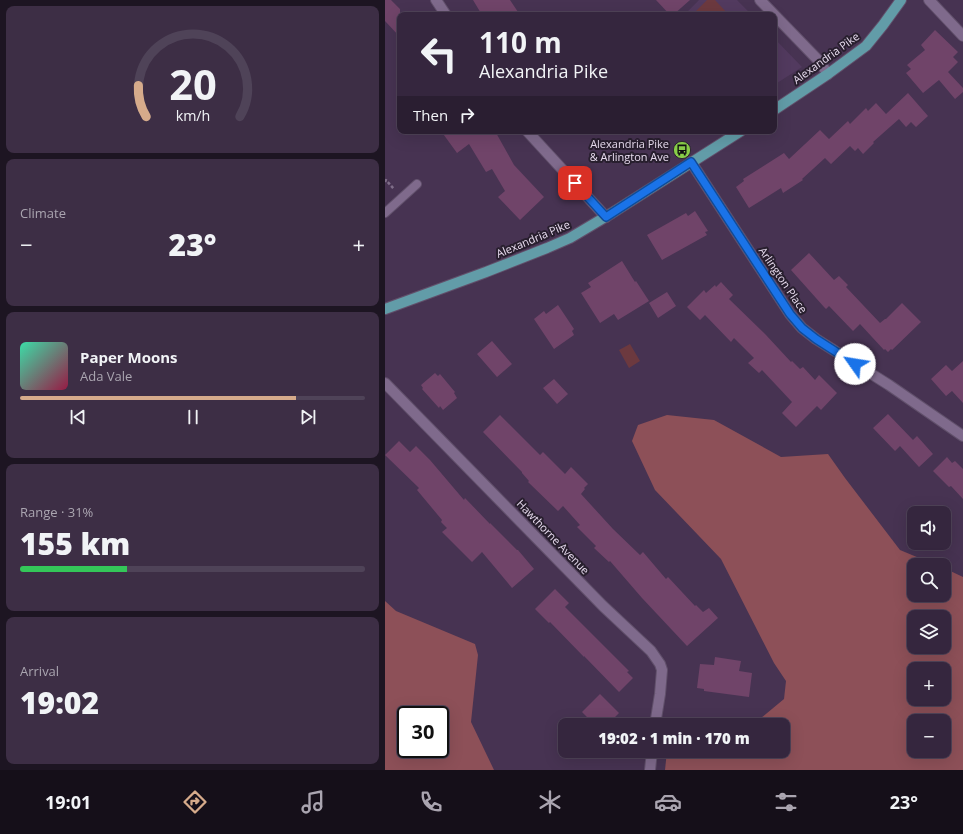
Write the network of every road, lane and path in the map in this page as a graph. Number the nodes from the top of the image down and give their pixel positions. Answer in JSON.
{"nodes":[{"id":1,"x":436,"y":0,"type":"edge"},
{"id":2,"x":761,"y":0,"type":"edge"},
{"id":3,"x":901,"y":0,"type":"edge"},
{"id":4,"x":929,"y":0,"type":"edge"},
{"id":5,"x":444,"y":12,"type":"edge"},
{"id":6,"x":772,"y":12,"type":"edge"},
{"id":7,"x":777,"y":17,"type":"edge"},
{"id":8,"x":963,"y":36,"type":"edge"},
{"id":9,"x":828,"y":74,"type":"junction"},
{"id":10,"x":777,"y":108,"type":"edge"},
{"id":11,"x":530,"y":134,"type":"edge"},
{"id":12,"x":736,"y":134,"type":"edge"},
{"id":13,"x":691,"y":162,"type":"junction"},
{"id":14,"x":417,"y":184,"type":"dead end"},
{"id":15,"x":385,"y":213,"type":"edge"},
{"id":16,"x":606,"y":217,"type":"junction"},
{"id":17,"x":385,"y":308,"type":"edge"},
{"id":18,"x":385,"y":383,"type":"edge"},
{"id":19,"x":963,"y":436,"type":"edge"},
{"id":20,"x":656,"y":718,"type":"edge"},
{"id":21,"x":651,"y":758,"type":"edge"},
{"id":22,"x":650,"y":770,"type":"edge"}],
"edges":[{"from":1,"to":5,"type":"street"},
{"from":2,"to":6,"type":"street"},
{"from":3,"to":9,"type":"main road","name":"Alexandria Pike"},
{"from":4,"to":8,"type":"street"},
{"from":7,"to":9,"type":"street"},
{"from":9,"to":10,"type":"main road","name":"Alexandria Pike"},
{"from":11,"to":16,"type":"street"},
{"from":12,"to":13,"type":"main road","name":"Alexandria Pike"},
{"from":13,"to":16,"type":"main road","name":"Alexandria Pike"},
{"from":13,"to":19,"type":"street","name":"Arlington Place"},
{"from":14,"to":15,"type":"lane"},
{"from":16,"to":17,"type":"main road","name":"Alexandria Pike"},
{"from":18,"to":20,"type":"street","name":"Hawthorne Avenue"},
{"from":21,"to":22,"type":"street"}]}
